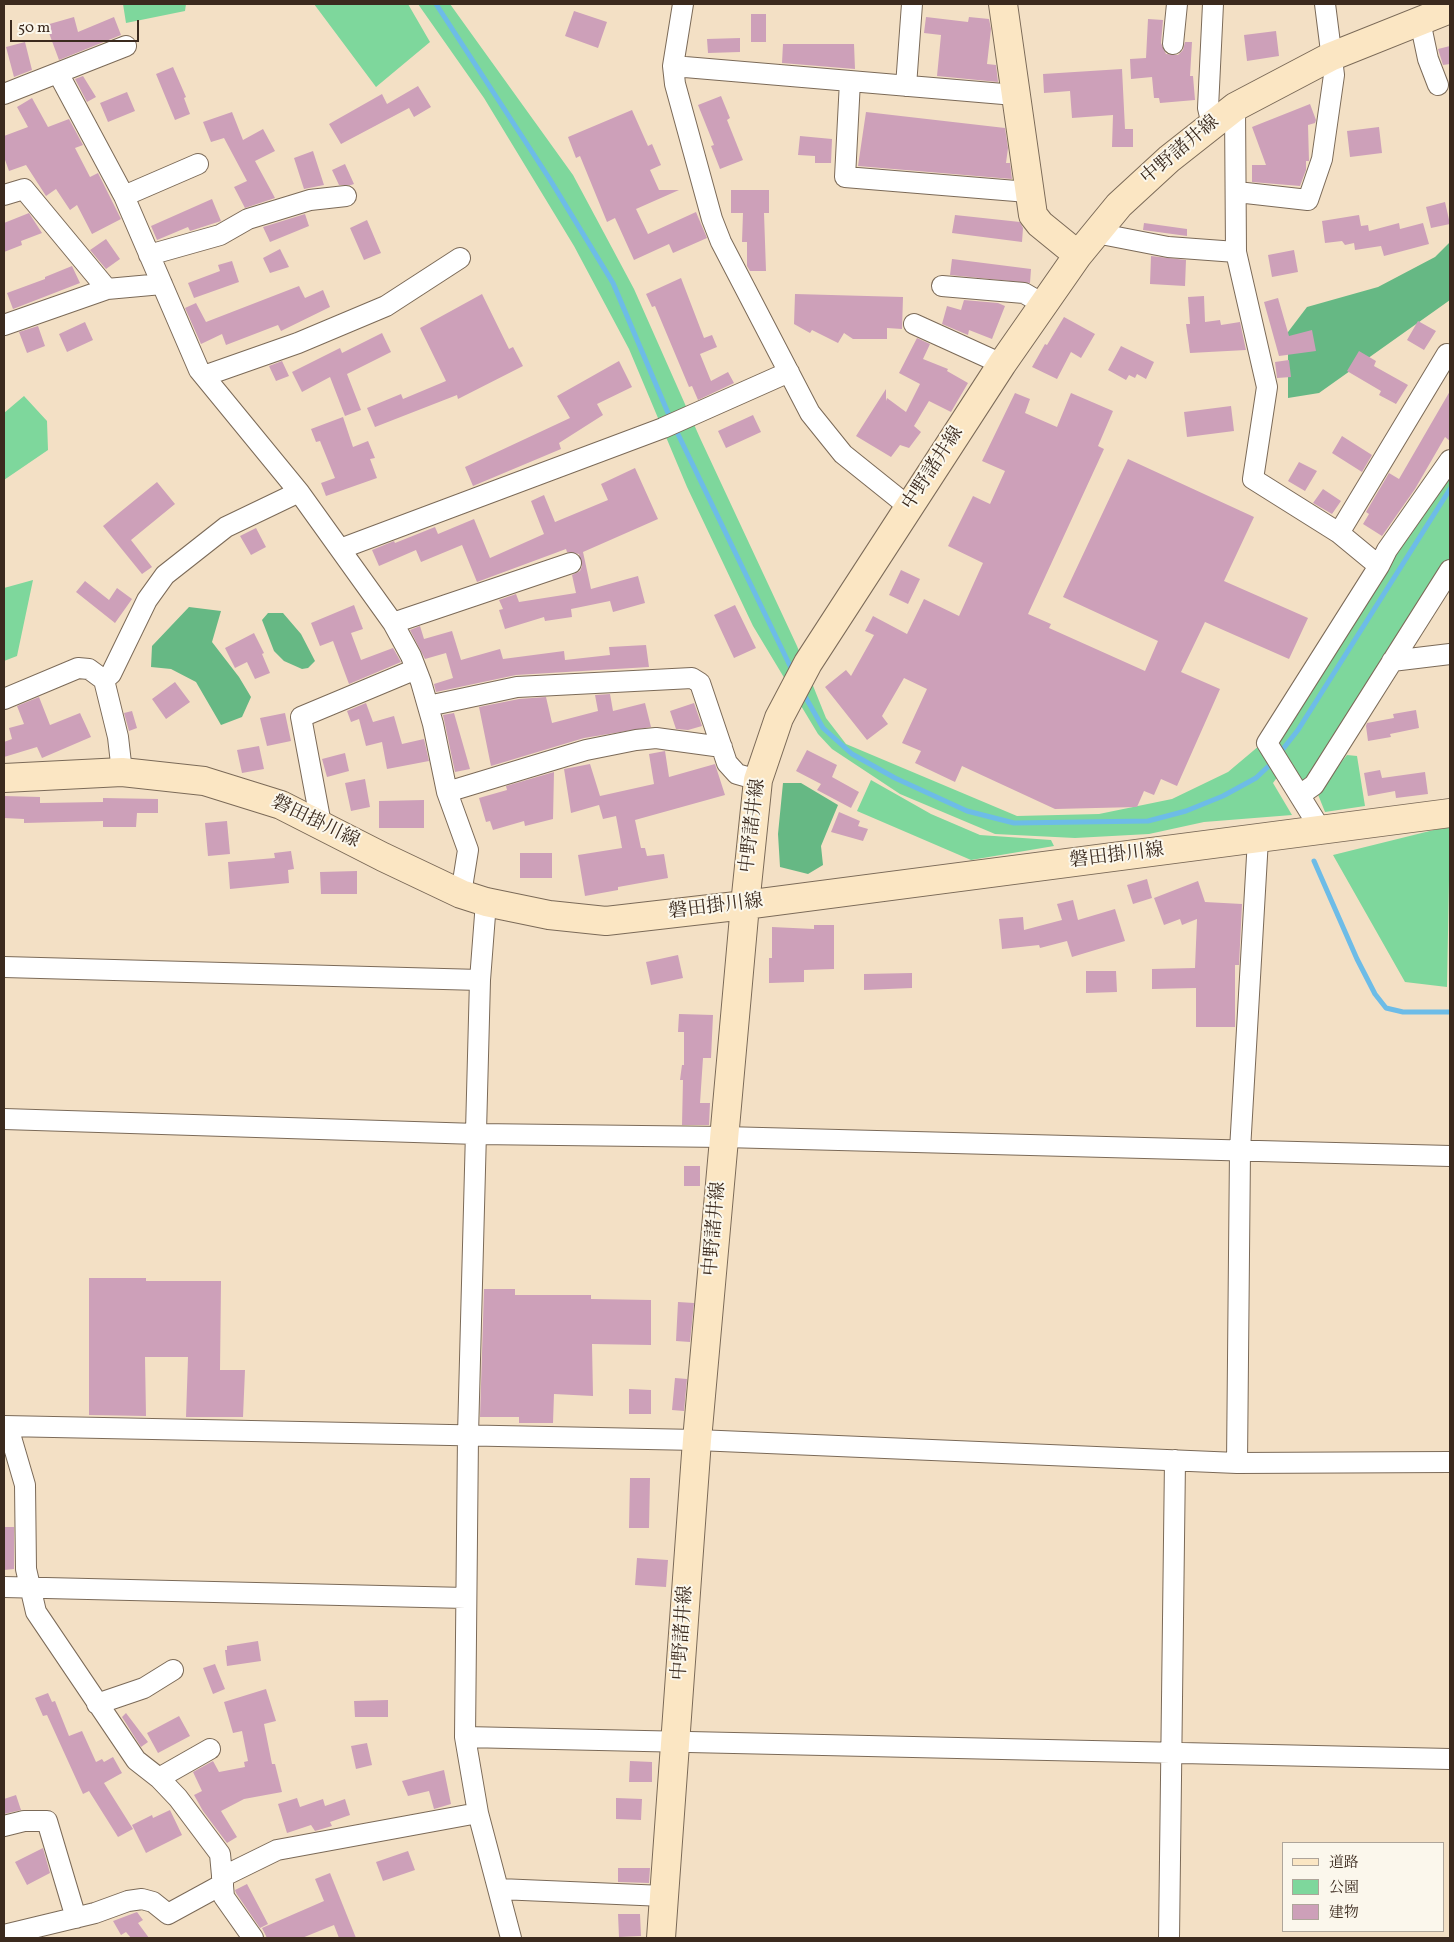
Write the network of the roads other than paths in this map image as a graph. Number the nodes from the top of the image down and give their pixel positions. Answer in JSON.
{"nodes":[{"id":1,"x":683,"y":4,"type":"edge"},
{"id":2,"x":912,"y":4,"type":"edge"},
{"id":3,"x":1006,"y":4,"type":"edge"},
{"id":4,"x":1177,"y":4,"type":"edge"},
{"id":5,"x":1213,"y":4,"type":"edge"},
{"id":6,"x":1324,"y":4,"type":"edge"},
{"id":7,"x":1434,"y":12,"type":"edge"},
{"id":8,"x":1173,"y":44,"type":"dead end"},
{"id":9,"x":126,"y":46,"type":"dead end"},
{"id":10,"x":1330,"y":57,"type":"junction"},
{"id":11,"x":673,"y":66,"type":"junction"},
{"id":12,"x":58,"y":73,"type":"junction"},
{"id":13,"x":850,"y":81,"type":"junction"},
{"id":14,"x":1438,"y":85,"type":"dead end"},
{"id":15,"x":906,"y":86,"type":"junction"},
{"id":16,"x":4,"y":94,"type":"edge"},
{"id":17,"x":1015,"y":95,"type":"junction"},
{"id":18,"x":1235,"y":107,"type":"junction"},
{"id":19,"x":1212,"y":125,"type":"junction"},
{"id":20,"x":198,"y":164,"type":"dead end"},
{"id":21,"x":1028,"y":192,"type":"junction"},
{"id":22,"x":1237,"y":192,"type":"junction"},
{"id":23,"x":4,"y":195,"type":"edge"},
{"id":24,"x":124,"y":196,"type":"junction"},
{"id":25,"x":346,"y":196,"type":"dead end"},
{"id":26,"x":1096,"y":232,"type":"junction"},
{"id":27,"x":1236,"y":252,"type":"junction"},
{"id":28,"x":149,"y":255,"type":"junction"},
{"id":29,"x":1078,"y":255,"type":"junction"},
{"id":30,"x":460,"y":258,"type":"dead end"},
{"id":31,"x":162,"y":284,"type":"junction"},
{"id":32,"x":942,"y":286,"type":"dead end"},
{"id":33,"x":107,"y":289,"type":"junction"},
{"id":34,"x":1043,"y":304,"type":"junction"},
{"id":35,"x":914,"y":324,"type":"dead end"},
{"id":36,"x":4,"y":325,"type":"edge"},
{"id":37,"x":1450,"y":356,"type":"edge"},
{"id":38,"x":1002,"y":364,"type":"junction"},
{"id":39,"x":789,"y":372,"type":"junction"},
{"id":40,"x":204,"y":376,"type":"junction"},
{"id":41,"x":1450,"y":460,"type":"edge"},
{"id":42,"x":299,"y":492,"type":"junction"},
{"id":43,"x":909,"y":507,"type":"junction"},
{"id":44,"x":1339,"y":533,"type":"junction"},
{"id":45,"x":340,"y":549,"type":"junction"},
{"id":46,"x":571,"y":563,"type":"dead end"},
{"id":47,"x":1379,"y":566,"type":"junction"},
{"id":48,"x":1450,"y":570,"type":"edge"},
{"id":49,"x":393,"y":623,"type":"junction"},
{"id":50,"x":1450,"y":654,"type":"edge"},
{"id":51,"x":1392,"y":661,"type":"junction"},
{"id":52,"x":416,"y":669,"type":"junction"},
{"id":53,"x":104,"y":680,"type":"junction"},
{"id":54,"x":4,"y":699,"type":"edge"},
{"id":55,"x":428,"y":706,"type":"junction"},
{"id":56,"x":722,"y":747,"type":"junction"},
{"id":57,"x":122,"y":772,"type":"junction"},
{"id":58,"x":4,"y":778,"type":"edge"},
{"id":59,"x":758,"y":780,"type":"junction"},
{"id":60,"x":447,"y":792,"type":"junction"},
{"id":61,"x":1300,"y":795,"type":"junction"},
{"id":62,"x":1450,"y":813,"type":"edge"},
{"id":63,"x":321,"y":824,"type":"junction"},
{"id":64,"x":1321,"y":830,"type":"junction"},
{"id":65,"x":1258,"y":839,"type":"junction"},
{"id":66,"x":474,"y":898,"type":"junction"},
{"id":67,"x":745,"y":905,"type":"junction"},
{"id":68,"x":4,"y":967,"type":"edge"},
{"id":69,"x":480,"y":980,"type":"junction"},
{"id":70,"x":4,"y":1119,"type":"edge"},
{"id":71,"x":477,"y":1134,"type":"junction"},
{"id":72,"x":724,"y":1137,"type":"junction"},
{"id":73,"x":1240,"y":1150,"type":"junction"},
{"id":74,"x":1450,"y":1156,"type":"edge"},
{"id":75,"x":6,"y":1426,"type":"edge"},
{"id":76,"x":468,"y":1435,"type":"junction"},
{"id":77,"x":697,"y":1440,"type":"junction"},
{"id":78,"x":1175,"y":1460,"type":"junction"},
{"id":79,"x":1450,"y":1462,"type":"edge"},
{"id":80,"x":1237,"y":1463,"type":"junction"},
{"id":81,"x":4,"y":1587,"type":"edge"},
{"id":82,"x":30,"y":1587,"type":"junction"},
{"id":83,"x":466,"y":1598,"type":"junction"},
{"id":84,"x":173,"y":1670,"type":"dead end"},
{"id":85,"x":97,"y":1704,"type":"junction"},
{"id":86,"x":465,"y":1737,"type":"junction"},
{"id":87,"x":676,"y":1743,"type":"junction"},
{"id":88,"x":210,"y":1749,"type":"dead end"},
{"id":89,"x":1170,"y":1752,"type":"junction"},
{"id":90,"x":1450,"y":1759,"type":"edge"},
{"id":91,"x":160,"y":1778,"type":"junction"},
{"id":92,"x":478,"y":1813,"type":"junction"},
{"id":93,"x":4,"y":1826,"type":"edge"},
{"id":94,"x":222,"y":1880,"type":"junction"},
{"id":95,"x":499,"y":1889,"type":"junction"},
{"id":96,"x":664,"y":1896,"type":"junction"},
{"id":97,"x":76,"y":1918,"type":"junction"},
{"id":98,"x":4,"y":1935,"type":"edge"},
{"id":99,"x":253,"y":1938,"type":"edge"},
{"id":100,"x":511,"y":1938,"type":"edge"},
{"id":101,"x":661,"y":1938,"type":"edge"},
{"id":102,"x":1169,"y":1938,"type":"edge"}],
"edges":[{"from":1,"to":11,"type":"street"},
{"from":2,"to":15,"type":"street"},
{"from":3,"to":17,"type":"main road"},
{"from":4,"to":8,"type":"street"},
{"from":5,"to":19,"type":"street"},
{"from":6,"to":10,"type":"street"},
{"from":7,"to":10,"type":"main road","name":"中野諸井線"},
{"from":7,"to":14,"type":"street"},
{"from":9,"to":12,"type":"street"},
{"from":10,"to":18,"type":"main road","name":"中野諸井線"},
{"from":10,"to":22,"type":"street"},
{"from":11,"to":13,"type":"street"},
{"from":11,"to":39,"type":"street"},
{"from":12,"to":16,"type":"street"},
{"from":12,"to":24,"type":"street"},
{"from":13,"to":15,"type":"street"},
{"from":13,"to":21,"type":"street"},
{"from":15,"to":17,"type":"street"},
{"from":17,"to":21,"type":"main road"},
{"from":18,"to":19,"type":"main road","name":"中野諸井線"},
{"from":18,"to":22,"type":"street"},
{"from":19,"to":26,"type":"main road","name":"中野諸井線"},
{"from":20,"to":24,"type":"street"},
{"from":21,"to":29,"type":"main road"},
{"from":22,"to":27,"type":"street"},
{"from":23,"to":33,"type":"street"},
{"from":24,"to":28,"type":"street"},
{"from":25,"to":28,"type":"street"},
{"from":26,"to":27,"type":"street"},
{"from":26,"to":29,"type":"main road","name":"中野諸井線"},
{"from":27,"to":44,"type":"street"},
{"from":28,"to":31,"type":"street"},
{"from":29,"to":34,"type":"main road","name":"中野諸井線"},
{"from":30,"to":40,"type":"street"},
{"from":31,"to":33,"type":"street"},
{"from":31,"to":40,"type":"street"},
{"from":32,"to":34,"type":"street"},
{"from":33,"to":36,"type":"street"},
{"from":34,"to":38,"type":"main road","name":"中野諸井線"},
{"from":35,"to":38,"type":"street"},
{"from":37,"to":44,"type":"street"},
{"from":38,"to":43,"type":"main road","name":"中野諸井線"},
{"from":39,"to":43,"type":"street"},
{"from":39,"to":45,"type":"street"},
{"from":40,"to":42,"type":"street"},
{"from":41,"to":47,"type":"street"},
{"from":42,"to":45,"type":"street"},
{"from":42,"to":53,"type":"street"},
{"from":43,"to":59,"type":"main road","name":"中野諸井線"},
{"from":44,"to":47,"type":"street"},
{"from":45,"to":49,"type":"street"},
{"from":46,"to":49,"type":"street"},
{"from":47,"to":61,"type":"street"},
{"from":48,"to":51,"type":"street"},
{"from":49,"to":52,"type":"street"},
{"from":50,"to":51,"type":"street"},
{"from":51,"to":61,"type":"street"},
{"from":52,"to":55,"type":"street"},
{"from":52,"to":63,"type":"street"},
{"from":53,"to":54,"type":"street"},
{"from":53,"to":57,"type":"street"},
{"from":55,"to":56,"type":"street"},
{"from":55,"to":60,"type":"street"},
{"from":56,"to":59,"type":"street"},
{"from":56,"to":60,"type":"street"},
{"from":57,"to":58,"type":"main road","name":"磐田掛川線"},
{"from":57,"to":63,"type":"main road","name":"磐田掛川線"},
{"from":59,"to":67,"type":"main road","name":"中野諸井線"},
{"from":60,"to":66,"type":"street"},
{"from":61,"to":64,"type":"street"},
{"from":62,"to":64,"type":"main road","name":"磐田掛川線"},
{"from":63,"to":66,"type":"main road","name":"磐田掛川線"},
{"from":64,"to":65,"type":"main road","name":"磐田掛川線"},
{"from":65,"to":67,"type":"main road","name":"磐田掛川線"},
{"from":65,"to":73,"type":"street"},
{"from":66,"to":67,"type":"main road","name":"磐田掛川線"},
{"from":66,"to":69,"type":"street"},
{"from":67,"to":72,"type":"main road","name":"中野諸井線"},
{"from":68,"to":69,"type":"street"},
{"from":69,"to":71,"type":"street"},
{"from":70,"to":71,"type":"street"},
{"from":71,"to":72,"type":"street"},
{"from":71,"to":76,"type":"street"},
{"from":72,"to":73,"type":"street"},
{"from":72,"to":77,"type":"main road","name":"中野諸井線"},
{"from":73,"to":74,"type":"street"},
{"from":73,"to":80,"type":"street"},
{"from":75,"to":76,"type":"street"},
{"from":75,"to":82,"type":"street"},
{"from":76,"to":77,"type":"street"},
{"from":76,"to":83,"type":"street"},
{"from":77,"to":78,"type":"street"},
{"from":77,"to":87,"type":"main road","name":"中野諸井線"},
{"from":78,"to":80,"type":"street"},
{"from":78,"to":89,"type":"street"},
{"from":79,"to":80,"type":"street"},
{"from":81,"to":82,"type":"street"},
{"from":82,"to":83,"type":"street"},
{"from":82,"to":85,"type":"street"},
{"from":83,"to":86,"type":"street"},
{"from":84,"to":85,"type":"street"},
{"from":85,"to":91,"type":"street"},
{"from":86,"to":87,"type":"street"},
{"from":86,"to":92,"type":"street"},
{"from":87,"to":89,"type":"street"},
{"from":87,"to":96,"type":"main road","name":"中野諸井線"},
{"from":88,"to":91,"type":"street"},
{"from":89,"to":90,"type":"street"},
{"from":89,"to":102,"type":"street"},
{"from":91,"to":94,"type":"street"},
{"from":92,"to":94,"type":"street"},
{"from":92,"to":95,"type":"street"},
{"from":93,"to":97,"type":"street"},
{"from":94,"to":97,"type":"street"},
{"from":94,"to":99,"type":"street"},
{"from":95,"to":96,"type":"street"},
{"from":95,"to":100,"type":"street"},
{"from":96,"to":101,"type":"main road","name":"中野諸井線"},
{"from":97,"to":98,"type":"street"}]}
